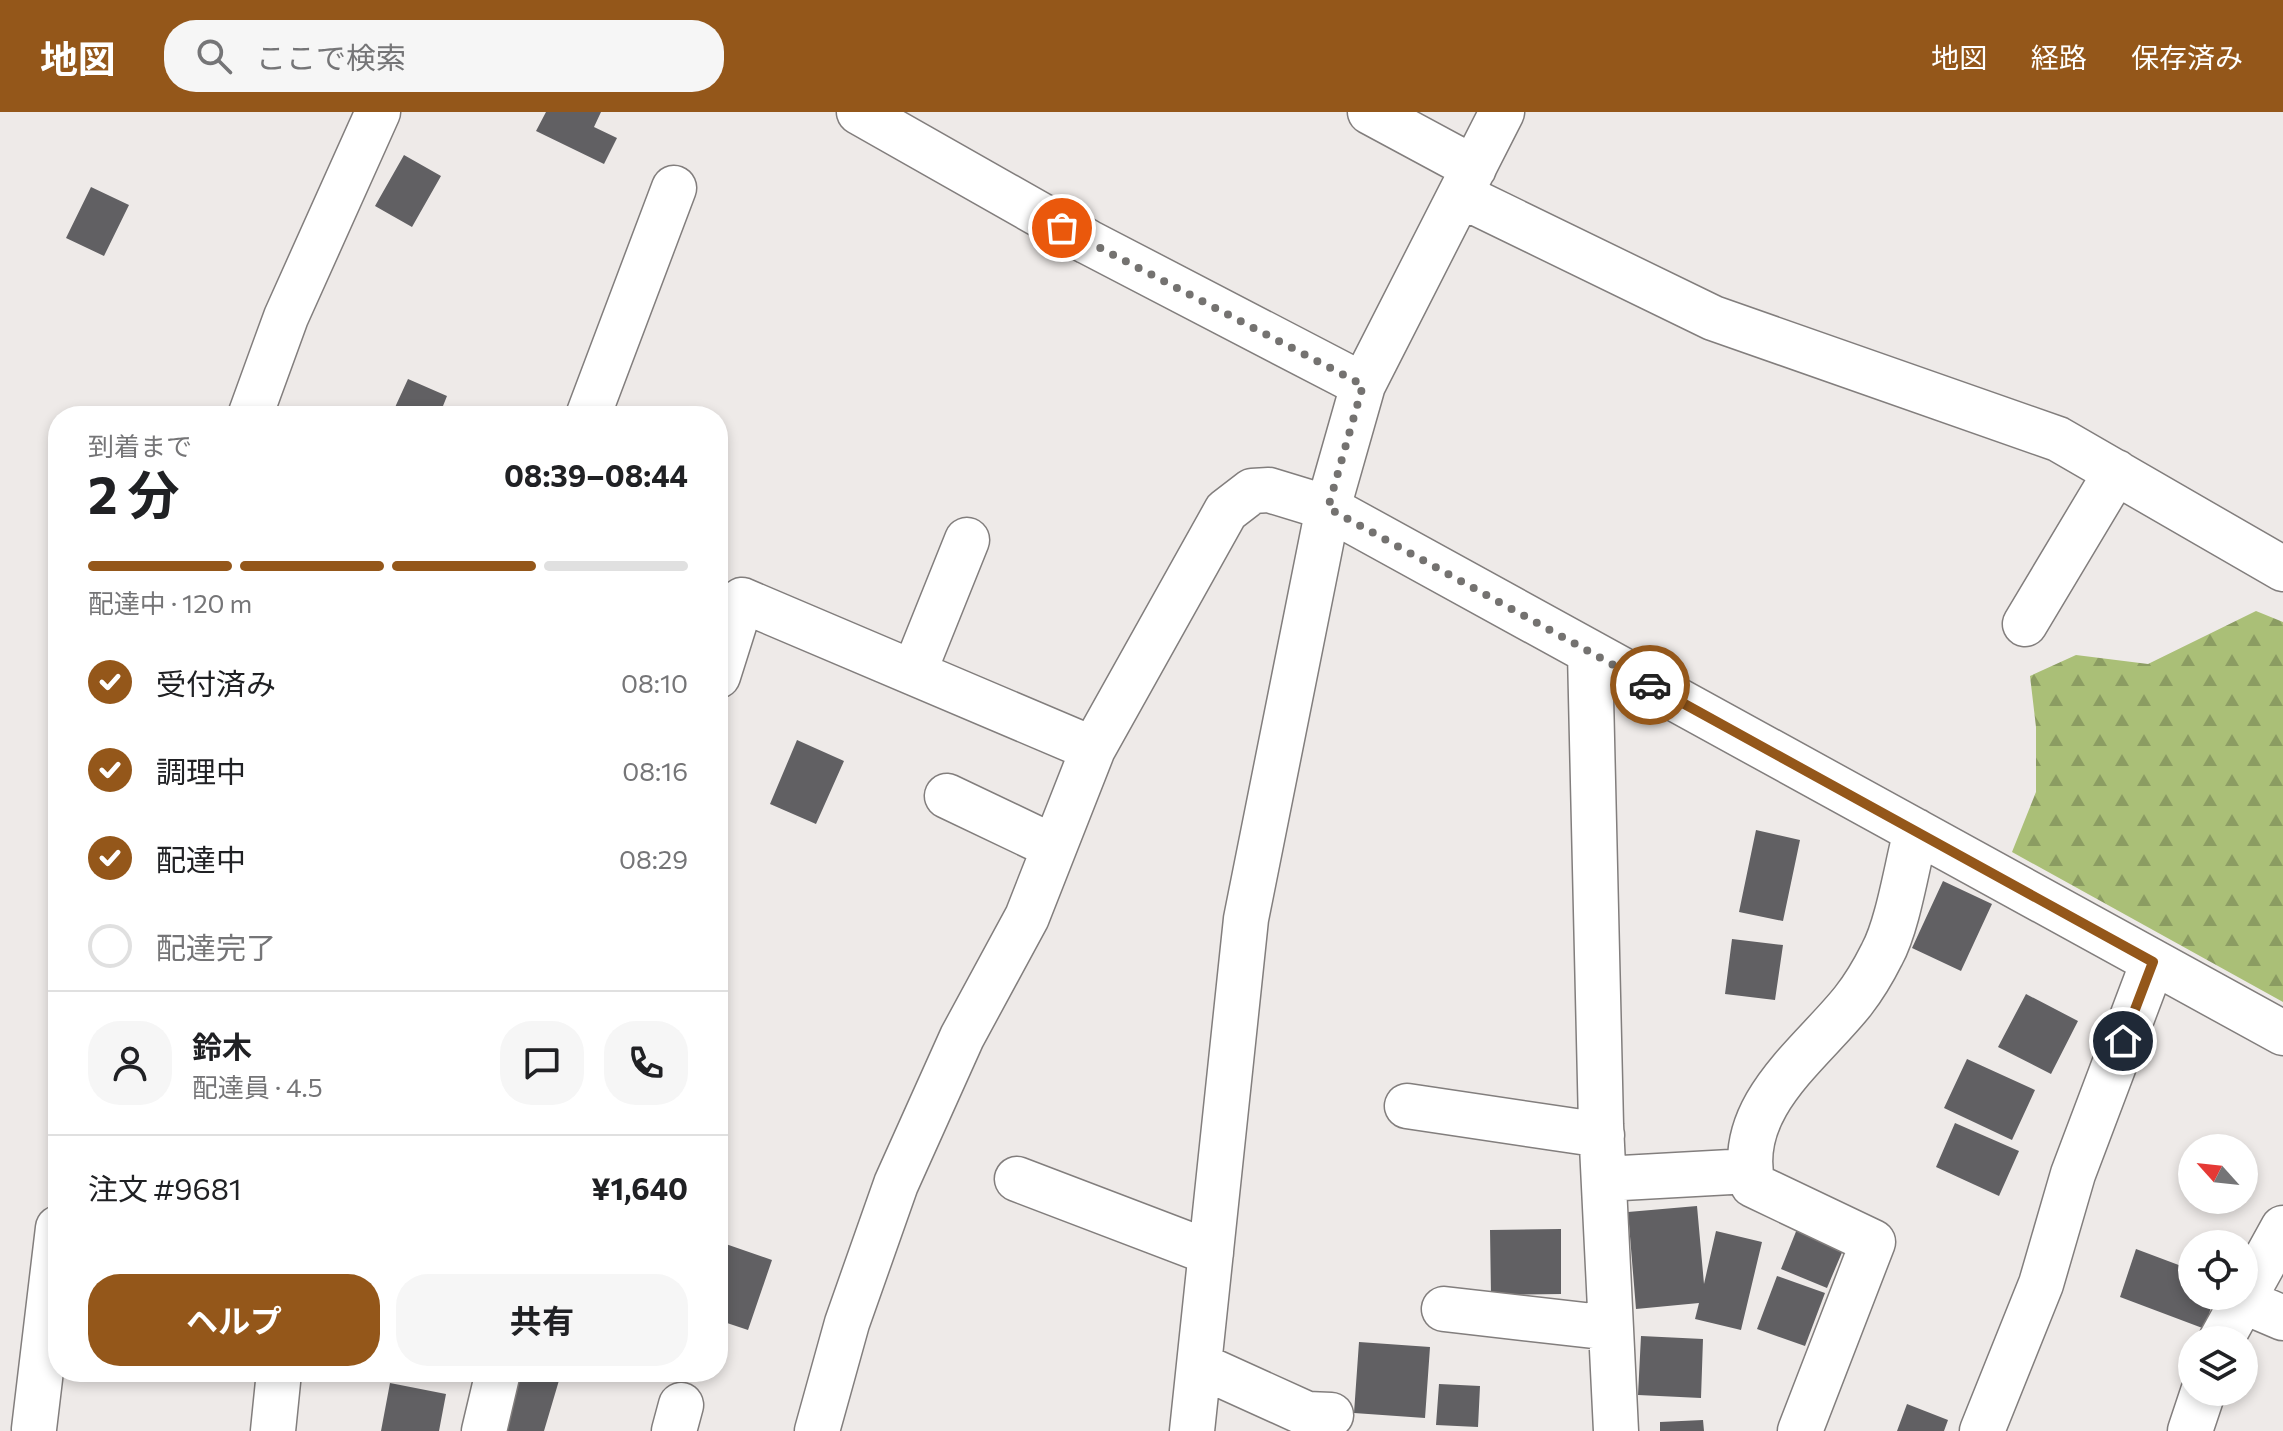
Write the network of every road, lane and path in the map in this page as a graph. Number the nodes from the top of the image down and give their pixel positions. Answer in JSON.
{"nodes":[{"id":1,"x":378,"y":112,"type":"edge"},
{"id":2,"x":859,"y":112,"type":"edge"},
{"id":3,"x":1370,"y":112,"type":"edge"},
{"id":4,"x":1502,"y":112,"type":"edge"},
{"id":5,"x":1467,"y":182,"type":"junction"},
{"id":6,"x":674,"y":188,"type":"dead end"},
{"id":7,"x":1363,"y":385,"type":"junction"},
{"id":8,"x":254,"y":406,"type":"edge"},
{"id":9,"x":592,"y":406,"type":"edge"},
{"id":10,"x":2116,"y":472,"type":"junction"},
{"id":11,"x":1328,"y":508,"type":"junction"},
{"id":12,"x":967,"y":540,"type":"dead end"},
{"id":13,"x":2283,"y":569,"type":"edge"},
{"id":14,"x":2025,"y":624,"type":"dead end"},
{"id":15,"x":728,"y":644,"type":"edge"},
{"id":16,"x":1590,"y":653,"type":"junction"},
{"id":17,"x":914,"y":672,"type":"junction"},
{"id":18,"x":1093,"y":749,"type":"junction"},
{"id":19,"x":947,"y":796,"type":"dead end"},
{"id":20,"x":1916,"y":831,"type":"junction"},
{"id":21,"x":1054,"y":847,"type":"junction"},
{"id":22,"x":2153,"y":962,"type":"junction"},
{"id":23,"x":2283,"y":1033,"type":"edge"},
{"id":24,"x":1407,"y":1106,"type":"dead end"},
{"id":25,"x":1602,"y":1135,"type":"junction"},
{"id":26,"x":1749,"y":1171,"type":"junction"},
{"id":27,"x":1017,"y":1179,"type":"dead end"},
{"id":28,"x":1604,"y":1179,"type":"junction"},
{"id":29,"x":2282,"y":1232,"type":"edge"},
{"id":30,"x":1211,"y":1253,"type":"junction"},
{"id":31,"x":2258,"y":1274,"type":"edge"},
{"id":32,"x":2258,"y":1307,"type":"edge"},
{"id":33,"x":48,"y":1308,"type":"edge"},
{"id":34,"x":1444,"y":1309,"type":"dead end"},
{"id":35,"x":2283,"y":1318,"type":"edge"},
{"id":36,"x":1611,"y":1328,"type":"junction"},
{"id":37,"x":1199,"y":1365,"type":"junction"},
{"id":38,"x":278,"y":1382,"type":"edge"},
{"id":39,"x":496,"y":1382,"type":"edge"},
{"id":40,"x":2198,"y":1406,"type":"edge"},
{"id":41,"x":1331,"y":1415,"type":"dead end"},
{"id":42,"x":33,"y":1428,"type":"edge"},
{"id":43,"x":273,"y":1431,"type":"edge"},
{"id":44,"x":484,"y":1431,"type":"edge"},
{"id":45,"x":817,"y":1431,"type":"edge"},
{"id":46,"x":1192,"y":1431,"type":"edge"},
{"id":47,"x":1616,"y":1431,"type":"edge"},
{"id":48,"x":1800,"y":1431,"type":"edge"},
{"id":49,"x":1982,"y":1431,"type":"edge"},
{"id":50,"x":2190,"y":1431,"type":"edge"}],
"edges":[{"from":1,"to":8,"type":"street"},
{"from":2,"to":7,"type":"street"},
{"from":3,"to":5,"type":"street"},
{"from":4,"to":5,"type":"street"},
{"from":5,"to":7,"type":"street"},
{"from":5,"to":10,"type":"street"},
{"from":6,"to":9,"type":"street"},
{"from":7,"to":11,"type":"street"},
{"from":10,"to":13,"type":"street"},
{"from":10,"to":14,"type":"street"},
{"from":11,"to":16,"type":"street"},
{"from":11,"to":18,"type":"street"},
{"from":11,"to":30,"type":"street"},
{"from":12,"to":17,"type":"street"},
{"from":15,"to":17,"type":"street"},
{"from":16,"to":20,"type":"street"},
{"from":16,"to":25,"type":"street"},
{"from":17,"to":18,"type":"street"},
{"from":18,"to":21,"type":"street"},
{"from":19,"to":21,"type":"street"},
{"from":20,"to":22,"type":"street"},
{"from":20,"to":26,"type":"street"},
{"from":21,"to":45,"type":"street"},
{"from":22,"to":23,"type":"street"},
{"from":22,"to":49,"type":"street"},
{"from":24,"to":25,"type":"street"},
{"from":25,"to":28,"type":"street"},
{"from":26,"to":28,"type":"street"},
{"from":26,"to":48,"type":"street"},
{"from":27,"to":30,"type":"street"},
{"from":28,"to":36,"type":"street"},
{"from":29,"to":31,"type":"street"},
{"from":30,"to":37,"type":"street"},
{"from":32,"to":35,"type":"street"},
{"from":33,"to":42,"type":"street"},
{"from":34,"to":36,"type":"street"},
{"from":36,"to":47,"type":"street"},
{"from":37,"to":41,"type":"street"},
{"from":37,"to":46,"type":"street"},
{"from":38,"to":43,"type":"street"},
{"from":39,"to":44,"type":"street"},
{"from":40,"to":50,"type":"street"}]}
